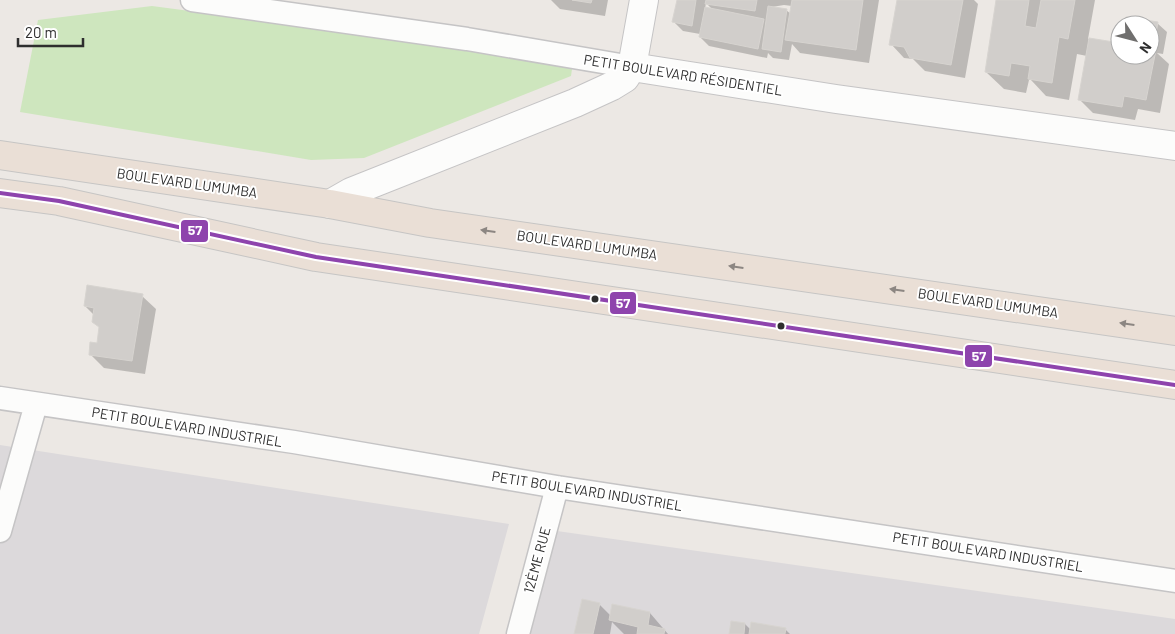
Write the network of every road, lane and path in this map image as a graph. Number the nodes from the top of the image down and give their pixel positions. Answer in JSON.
{"nodes":[{"id":1,"x":192,"y":0,"type":"edge"},
{"id":2,"x":644,"y":0,"type":"edge"},
{"id":3,"x":632,"y":67,"type":"junction"},
{"id":4,"x":1175,"y":146,"type":"edge"},
{"id":5,"x":0,"y":155,"type":"edge"},
{"id":6,"x":0,"y":193,"type":"edge"},
{"id":7,"x":330,"y":204,"type":"junction"},
{"id":8,"x":1175,"y":330,"type":"edge"},
{"id":9,"x":1175,"y":384,"type":"edge"},
{"id":10,"x":0,"y":398,"type":"edge"},
{"id":11,"x":36,"y":404,"type":"junction"},
{"id":12,"x":557,"y":486,"type":"junction"},
{"id":13,"x":0,"y":531,"type":"edge"},
{"id":14,"x":1175,"y":581,"type":"edge"},
{"id":15,"x":518,"y":634,"type":"edge"}],
"edges":[{"from":1,"to":3,"type":"street","name":"PETIT BOULEVARD RÉSIDENTIEL"},
{"from":2,"to":3,"type":"street"},
{"from":3,"to":4,"type":"street","name":"PETIT BOULEVARD RÉSIDENTIEL"},
{"from":3,"to":7,"type":"street"},
{"from":5,"to":7,"type":"highway","name":"BOULEVARD LUMUMBA"},
{"from":6,"to":9,"type":"highway"},
{"from":8,"to":7,"type":"highway","name":"BOULEVARD LUMUMBA","one_way":true},
{"from":10,"to":11,"type":"street","name":"PETIT BOULEVARD INDUSTRIEL"},
{"from":11,"to":12,"type":"street","name":"PETIT BOULEVARD INDUSTRIEL"},
{"from":11,"to":13,"type":"street"},
{"from":12,"to":14,"type":"street","name":"PETIT BOULEVARD INDUSTRIEL"},
{"from":12,"to":15,"type":"street","name":"12ÈME RUE"}]}
